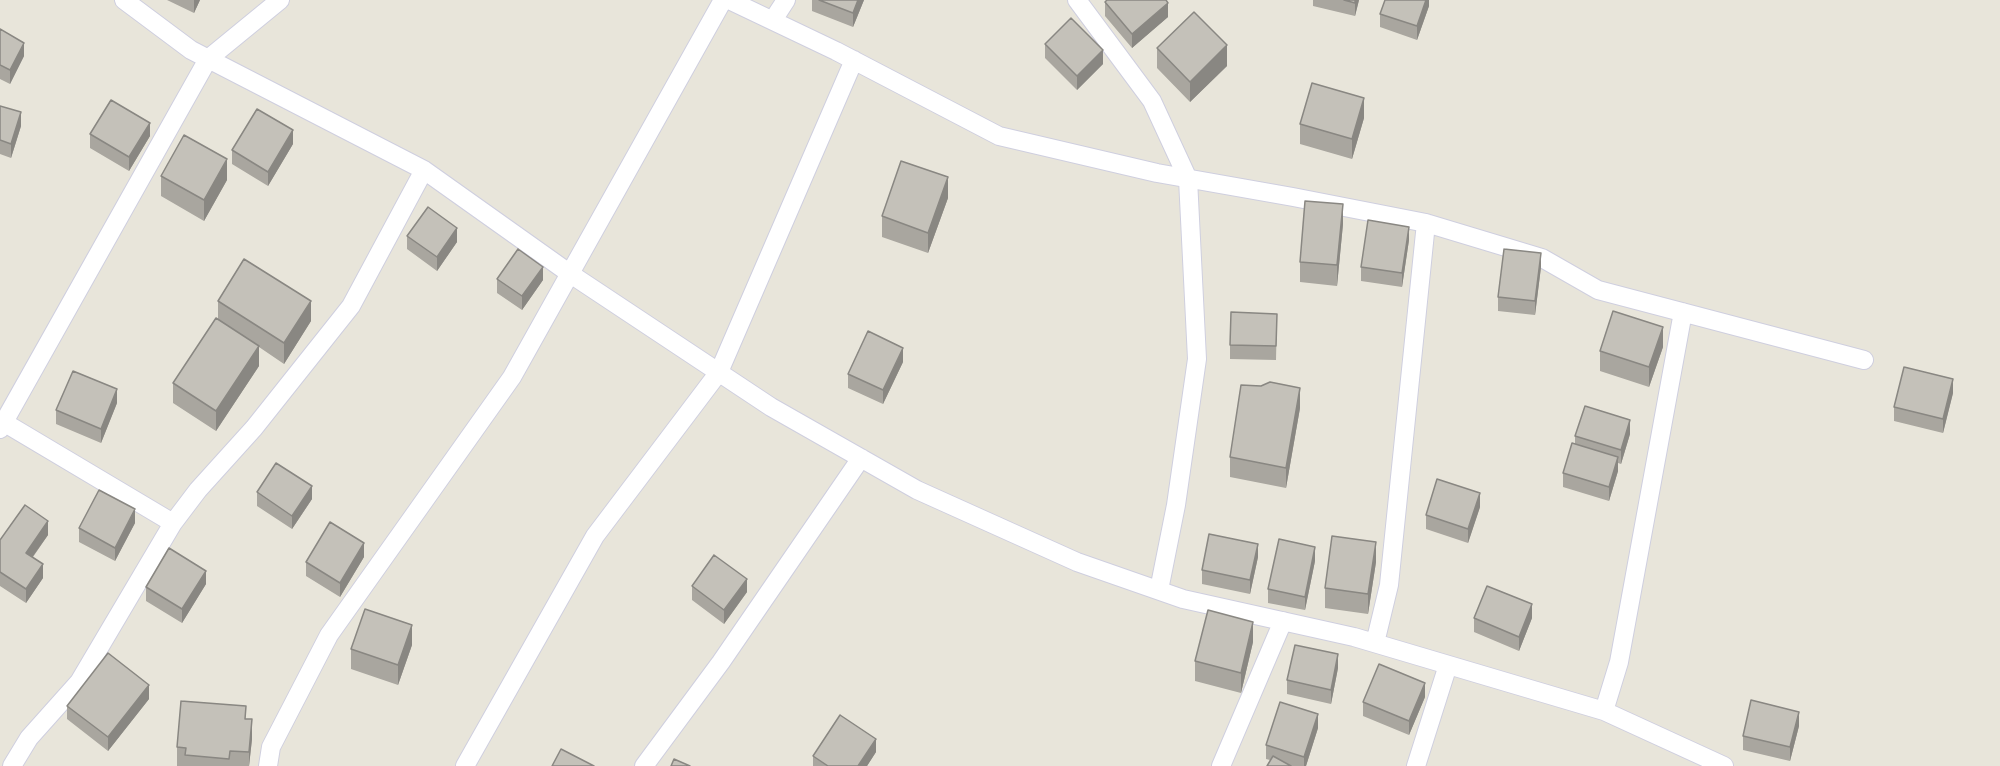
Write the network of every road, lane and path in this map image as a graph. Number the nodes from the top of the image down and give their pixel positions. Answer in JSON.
{"nodes":[{"id":1,"x":124,"y":0,"type":"edge"},
{"id":2,"x":280,"y":0,"type":"edge"},
{"id":3,"x":723,"y":0,"type":"edge"},
{"id":4,"x":729,"y":0,"type":"edge"},
{"id":5,"x":786,"y":0,"type":"edge"},
{"id":6,"x":1077,"y":0,"type":"edge"},
{"id":7,"x":773,"y":20,"type":"junction"},
{"id":8,"x":208,"y":58,"type":"junction"},
{"id":9,"x":854,"y":60,"type":"junction"},
{"id":10,"x":424,"y":170,"type":"junction"},
{"id":11,"x":1188,"y":179,"type":"junction"},
{"id":12,"x":1426,"y":223,"type":"junction"},
{"id":13,"x":569,"y":273,"type":"junction"},
{"id":14,"x":1683,"y":312,"type":"junction"},
{"id":15,"x":1864,"y":360,"type":"dead end"},
{"id":16,"x":719,"y":372,"type":"junction"},
{"id":17,"x":1,"y":424,"type":"edge"},
{"id":18,"x":861,"y":458,"type":"junction"},
{"id":19,"x":173,"y":523,"type":"junction"},
{"id":20,"x":1159,"y":590,"type":"junction"},
{"id":21,"x":1284,"y":621,"type":"junction"},
{"id":22,"x":1375,"y":643,"type":"junction"},
{"id":23,"x":1448,"y":665,"type":"junction"},
{"id":24,"x":1604,"y":711,"type":"junction"},
{"id":25,"x":12,"y":766,"type":"edge"},
{"id":26,"x":268,"y":766,"type":"edge"},
{"id":27,"x":465,"y":766,"type":"edge"},
{"id":28,"x":644,"y":766,"type":"edge"},
{"id":29,"x":1221,"y":766,"type":"edge"},
{"id":30,"x":1416,"y":766,"type":"edge"},
{"id":31,"x":1724,"y":766,"type":"edge"}],
"edges":[{"from":1,"to":8,"type":"street"},
{"from":2,"to":8,"type":"street"},
{"from":3,"to":13,"type":"street"},
{"from":4,"to":7,"type":"street"},
{"from":5,"to":7,"type":"street"},
{"from":6,"to":11,"type":"street"},
{"from":7,"to":9,"type":"street"},
{"from":8,"to":10,"type":"street"},
{"from":8,"to":17,"type":"street"},
{"from":9,"to":11,"type":"street"},
{"from":9,"to":16,"type":"street"},
{"from":10,"to":13,"type":"street"},
{"from":10,"to":19,"type":"street"},
{"from":11,"to":12,"type":"street"},
{"from":11,"to":20,"type":"street"},
{"from":12,"to":14,"type":"street"},
{"from":12,"to":22,"type":"street"},
{"from":13,"to":16,"type":"street"},
{"from":13,"to":26,"type":"street"},
{"from":14,"to":15,"type":"street"},
{"from":14,"to":24,"type":"street"},
{"from":16,"to":18,"type":"street"},
{"from":16,"to":27,"type":"street"},
{"from":17,"to":19,"type":"street"},
{"from":18,"to":20,"type":"street"},
{"from":18,"to":28,"type":"street"},
{"from":19,"to":25,"type":"street"},
{"from":20,"to":21,"type":"street"},
{"from":21,"to":22,"type":"street"},
{"from":21,"to":29,"type":"street"},
{"from":22,"to":23,"type":"street"},
{"from":23,"to":24,"type":"street"},
{"from":23,"to":30,"type":"street"},
{"from":24,"to":31,"type":"street"}]}
